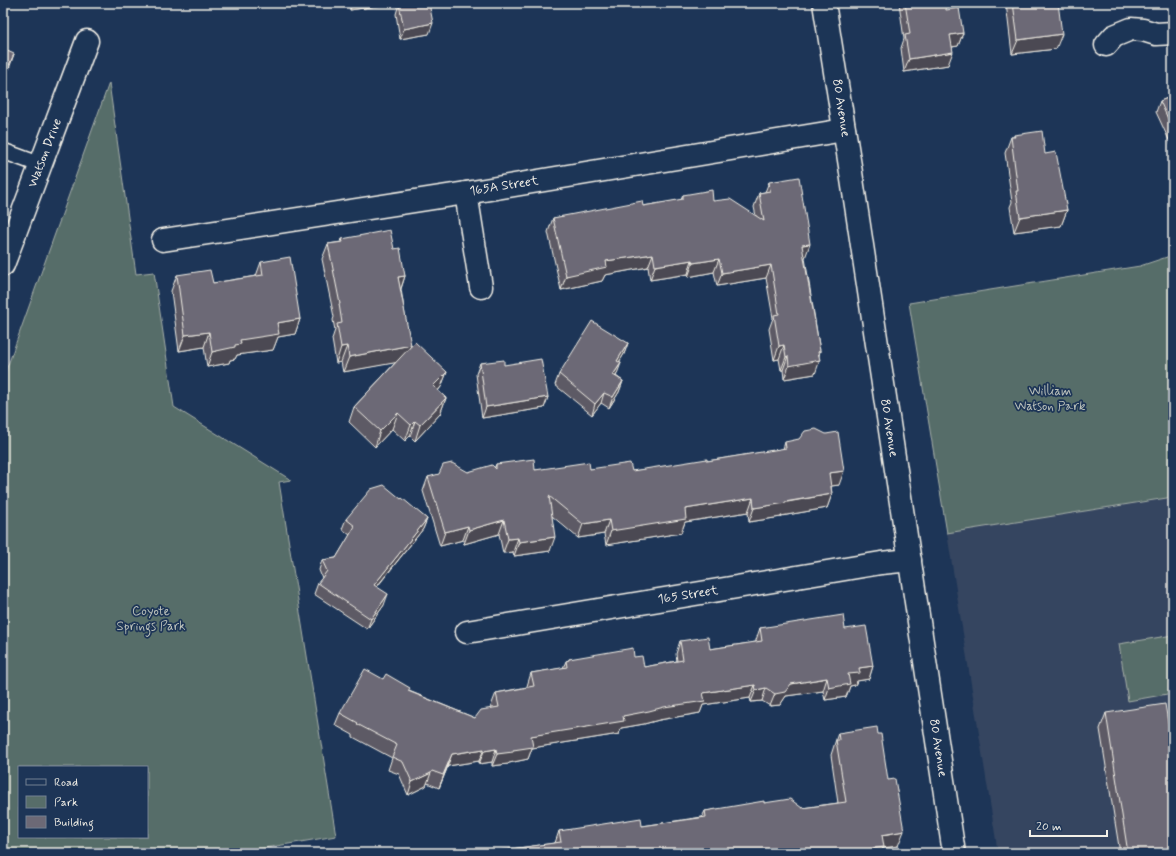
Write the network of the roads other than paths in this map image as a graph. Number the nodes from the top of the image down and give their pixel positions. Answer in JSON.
{"nodes":[{"id":1,"x":824,"y":3,"type":"edge"},
{"id":2,"x":1173,"y":33,"type":"edge"},
{"id":3,"x":87,"y":41,"type":"dead end"},
{"id":4,"x":1106,"y":45,"type":"dead end"},
{"id":5,"x":844,"y":130,"type":"junction"},
{"id":6,"x":3,"y":151,"type":"edge"},
{"id":7,"x":40,"y":165,"type":"junction"},
{"id":8,"x":466,"y":192,"type":"junction"},
{"id":9,"x":163,"y":240,"type":"dead end"},
{"id":10,"x":3,"y":265,"type":"edge"},
{"id":11,"x":481,"y":287,"type":"dead end"},
{"id":12,"x":910,"y":560,"type":"junction"},
{"id":13,"x":467,"y":632,"type":"dead end"},
{"id":14,"x":954,"y":853,"type":"edge"}],
"edges":[{"from":1,"to":5,"type":"street","name":"80 Avenue"},
{"from":2,"to":4,"type":"street"},
{"from":3,"to":7,"type":"street","name":"Watson Drive"},
{"from":5,"to":8,"type":"street","name":"165A Street"},
{"from":5,"to":12,"type":"street","name":"80 Avenue"},
{"from":6,"to":7,"type":"lane"},
{"from":7,"to":10,"type":"street","name":"Watson Drive"},
{"from":8,"to":9,"type":"street","name":"165A Street"},
{"from":8,"to":11,"type":"street"},
{"from":12,"to":13,"type":"street","name":"165 Street"},
{"from":12,"to":14,"type":"street","name":"80 Avenue"}]}
